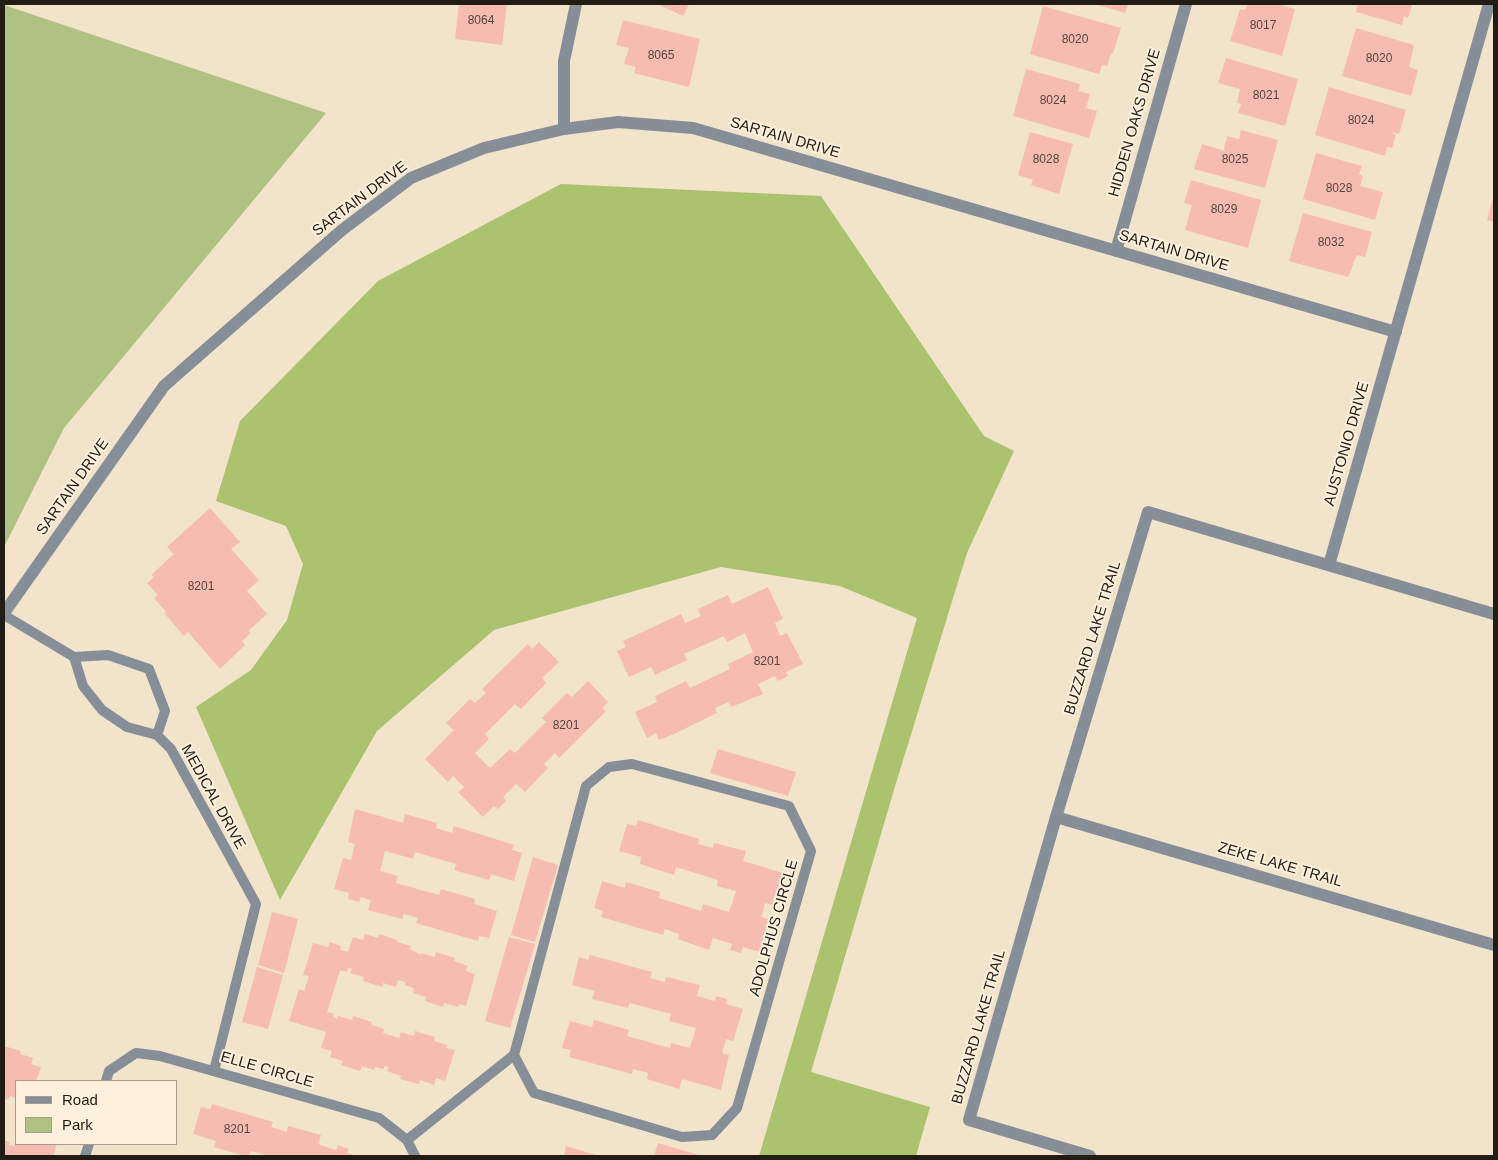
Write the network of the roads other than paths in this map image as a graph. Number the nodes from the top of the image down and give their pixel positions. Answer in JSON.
{"nodes":[{"id":1,"x":576,"y":4,"type":"edge"},
{"id":2,"x":1186,"y":4,"type":"edge"},
{"id":3,"x":1489,"y":4,"type":"edge"},
{"id":4,"x":564,"y":129,"type":"junction"},
{"id":5,"x":1116,"y":251,"type":"junction"},
{"id":6,"x":1396,"y":332,"type":"junction"},
{"id":7,"x":1329,"y":565,"type":"junction"},
{"id":8,"x":4,"y":614,"type":"edge"},
{"id":9,"x":1494,"y":614,"type":"edge"},
{"id":10,"x":74,"y":657,"type":"junction"},
{"id":11,"x":157,"y":735,"type":"junction"},
{"id":12,"x":1056,"y":818,"type":"junction"},
{"id":13,"x":1494,"y":945,"type":"edge"},
{"id":14,"x":514,"y":1055,"type":"junction"},
{"id":15,"x":214,"y":1071,"type":"junction"},
{"id":16,"x":106,"y":1080,"type":"edge"},
{"id":17,"x":407,"y":1140,"type":"junction"},
{"id":18,"x":415,"y":1156,"type":"edge"},
{"id":19,"x":1090,"y":1156,"type":"edge"}],
"edges":[{"from":1,"to":4,"type":"street"},
{"from":2,"to":5,"type":"street","name":"HIDDEN OAKS DRIVE"},
{"from":3,"to":6,"type":"street"},
{"from":4,"to":5,"type":"street","name":"SARTAIN DRIVE"},
{"from":4,"to":8,"type":"street","name":"SARTAIN DRIVE"},
{"from":5,"to":6,"type":"street","name":"SARTAIN DRIVE"},
{"from":6,"to":7,"type":"street","name":"AUSTONIO DRIVE"},
{"from":7,"to":9,"type":"street","name":"BUZZARD LAKE TRAIL"},
{"from":7,"to":12,"type":"street","name":"BUZZARD LAKE TRAIL"},
{"from":8,"to":10,"type":"lane"},
{"from":10,"to":11,"type":"lane"},
{"from":10,"to":11,"type":"lane"},
{"from":11,"to":15,"type":"lane","name":"MEDICAL DRIVE"},
{"from":12,"to":13,"type":"street","name":"ZEKE LAKE TRAIL"},
{"from":12,"to":19,"type":"street","name":"BUZZARD LAKE TRAIL"},
{"from":14,"to":14,"type":"lane","name":"ADOLPHUS CIRCLE"},
{"from":14,"to":17,"type":"lane"},
{"from":15,"to":16,"type":"lane","name":"ELLE CIRCLE"},
{"from":15,"to":17,"type":"lane","name":"ELLE CIRCLE"},
{"from":17,"to":18,"type":"lane","name":"ELLE CIRCLE"}]}
